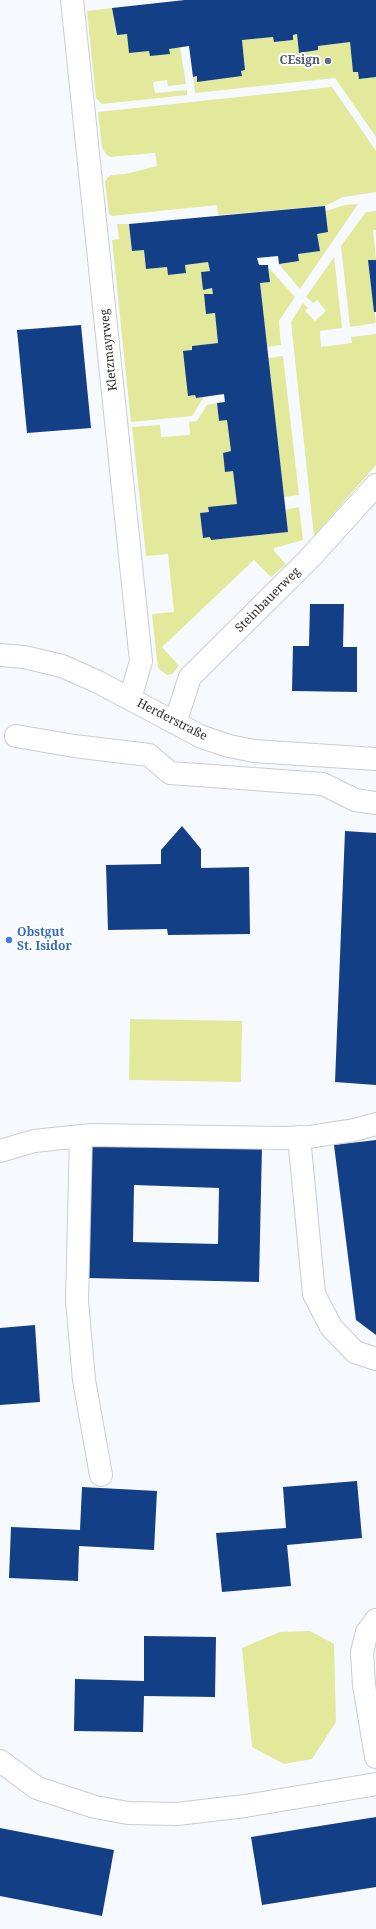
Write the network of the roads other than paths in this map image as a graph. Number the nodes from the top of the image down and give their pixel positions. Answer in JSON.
{"nodes":[{"id":1,"x":72,"y":0,"type":"edge"},
{"id":2,"x":376,"y":485,"type":"edge"},
{"id":3,"x":0,"y":655,"type":"edge"},
{"id":4,"x":130,"y":699,"type":"junction"},
{"id":5,"x":175,"y":723,"type":"junction"},
{"id":6,"x":16,"y":736,"type":"dead end"},
{"id":7,"x":376,"y":759,"type":"edge"},
{"id":8,"x":376,"y":803,"type":"edge"},
{"id":9,"x":376,"y":1124,"type":"edge"},
{"id":10,"x":81,"y":1136,"type":"junction"},
{"id":11,"x":300,"y":1137,"type":"junction"},
{"id":12,"x":0,"y":1151,"type":"edge"},
{"id":13,"x":376,"y":1358,"type":"edge"},
{"id":14,"x":101,"y":1475,"type":"dead end"},
{"id":15,"x":376,"y":1620,"type":"edge"},
{"id":16,"x":376,"y":1757,"type":"edge"},
{"id":17,"x":0,"y":1761,"type":"edge"},
{"id":18,"x":376,"y":1784,"type":"edge"}],
"edges":[{"from":1,"to":4,"type":"street","name":"Kletzmayrweg"},
{"from":2,"to":5,"type":"street","name":"Steinbauerweg"},
{"from":3,"to":4,"type":"street","name":"Herderstraße"},
{"from":4,"to":5,"type":"street","name":"Herderstraße"},
{"from":5,"to":7,"type":"street","name":"Herderstraße"},
{"from":6,"to":8,"type":"street"},
{"from":9,"to":11,"type":"street"},
{"from":10,"to":11,"type":"street"},
{"from":10,"to":12,"type":"street"},
{"from":10,"to":14,"type":"street"},
{"from":11,"to":13,"type":"street"},
{"from":15,"to":16,"type":"street"},
{"from":17,"to":18,"type":"street"}]}
